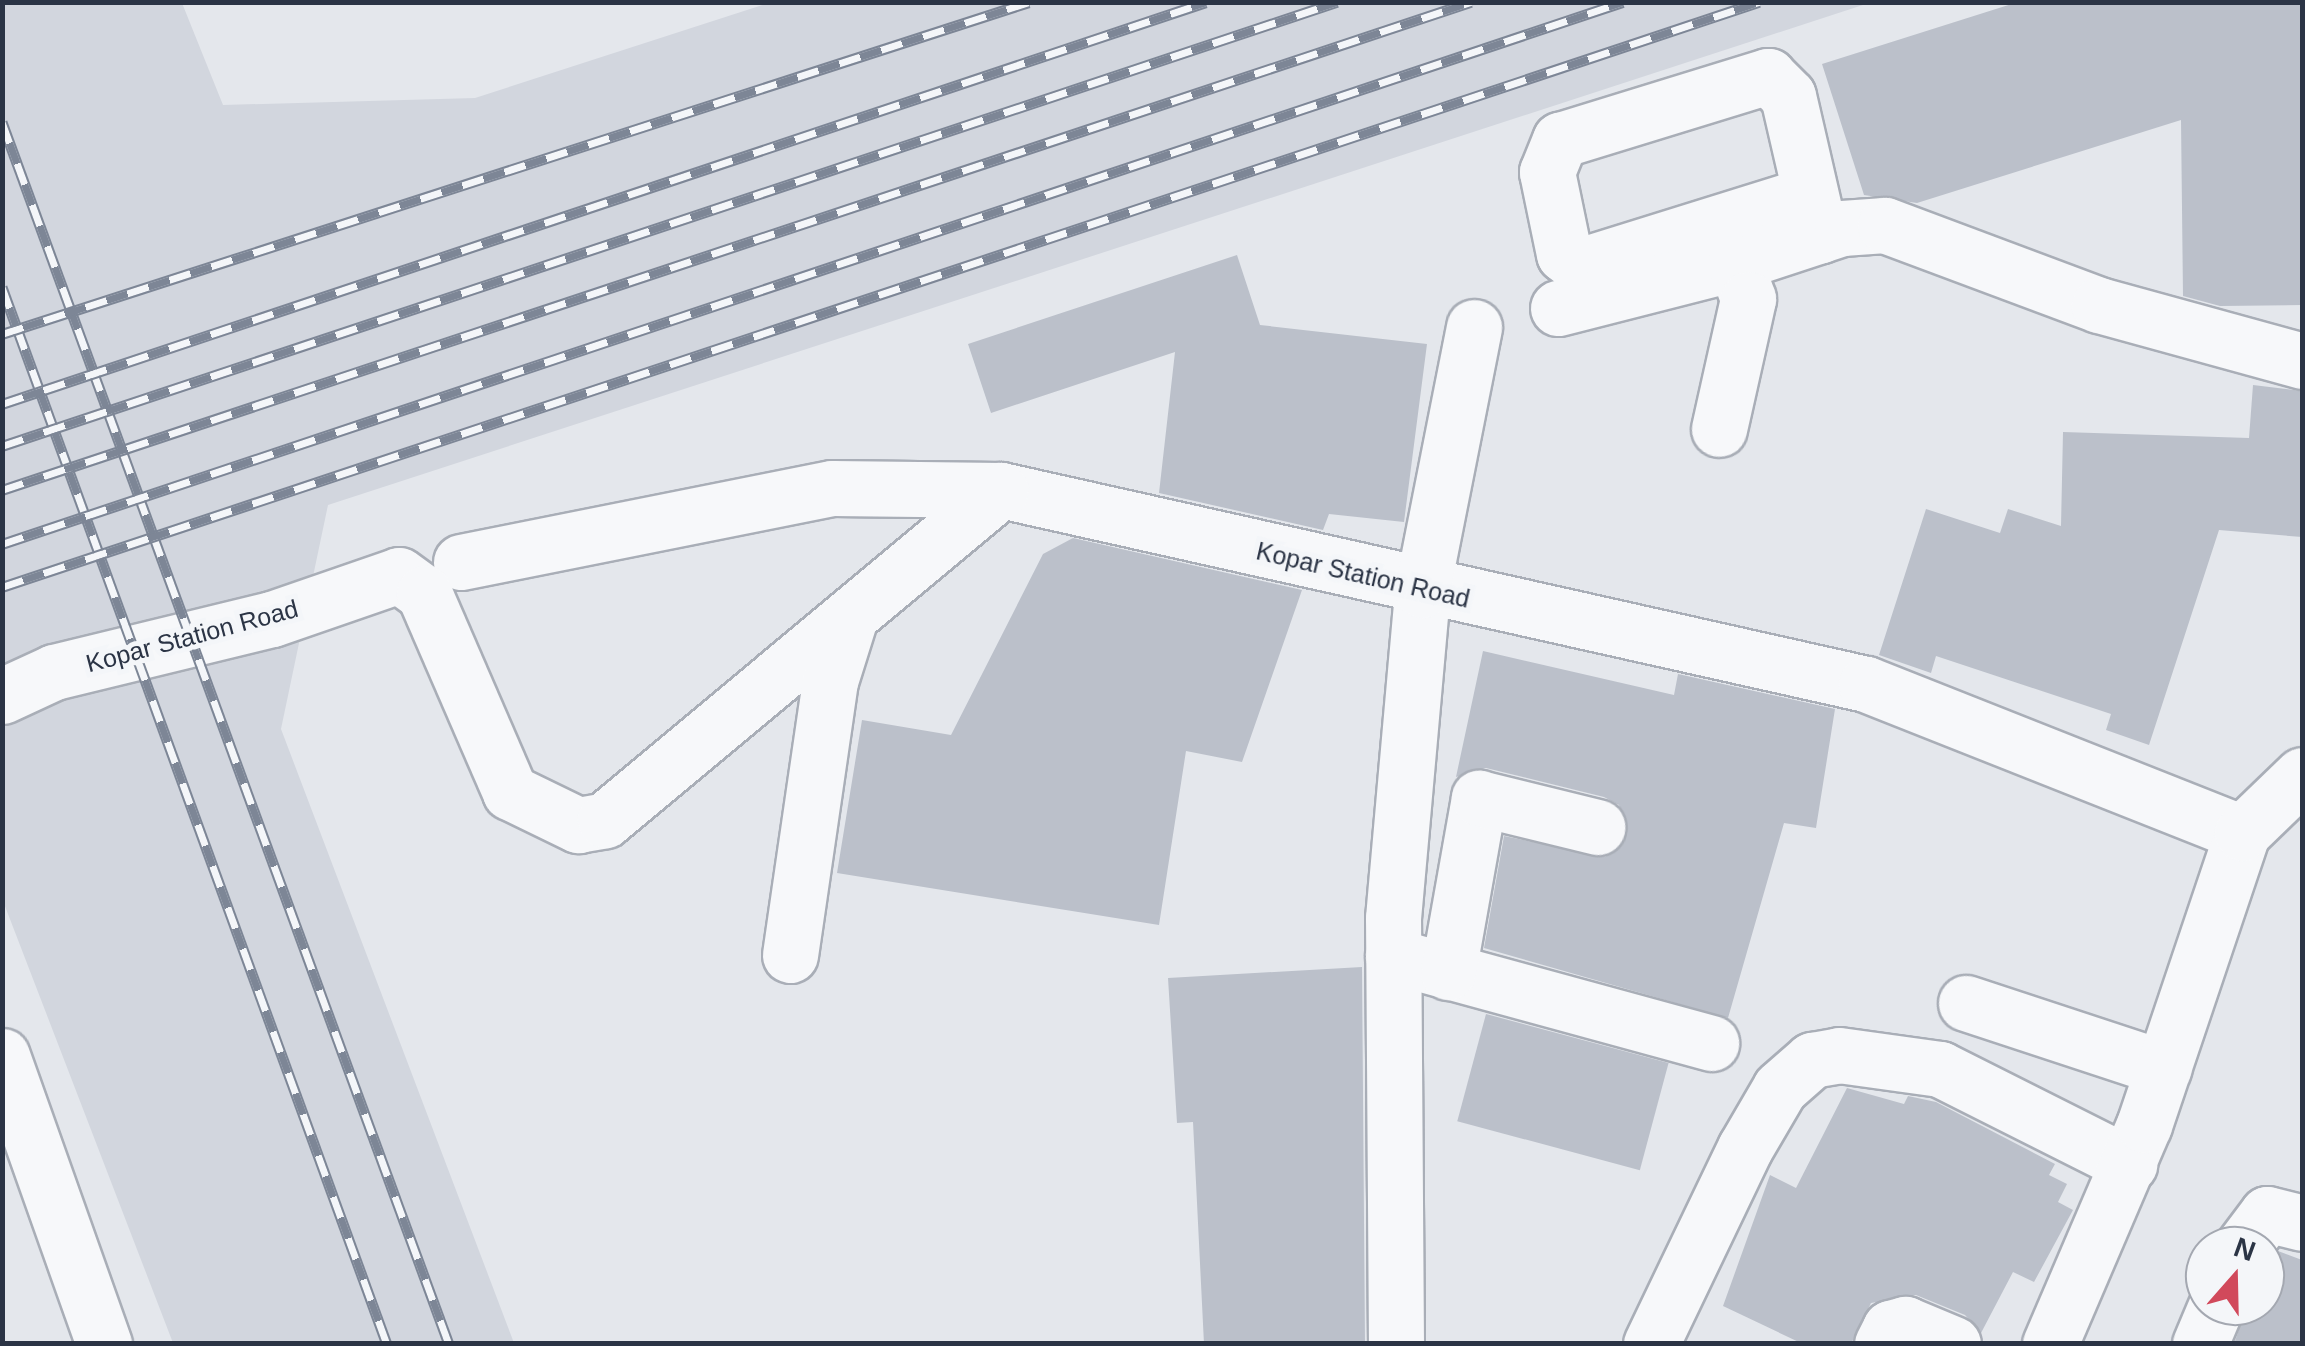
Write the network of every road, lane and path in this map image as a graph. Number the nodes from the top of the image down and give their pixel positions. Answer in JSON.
{"nodes":[{"id":1,"x":1816,"y":214,"type":"junction"},
{"id":2,"x":1735,"y":264,"type":"junction"},
{"id":3,"x":1558,"y":308,"type":"dead end"},
{"id":4,"x":1474,"y":327,"type":"dead end"},
{"id":5,"x":2302,"y":361,"type":"edge"},
{"id":6,"x":1719,"y":430,"type":"dead end"},
{"id":7,"x":1001,"y":490,"type":"junction"},
{"id":8,"x":461,"y":562,"type":"dead end"},
{"id":9,"x":1422,"y":590,"type":"junction"},
{"id":10,"x":850,"y":617,"type":"junction"},
{"id":11,"x":2,"y":696,"type":"edge"},
{"id":12,"x":2302,"y":774,"type":"edge"},
{"id":13,"x":1597,"y":827,"type":"dead end"},
{"id":14,"x":2242,"y":833,"type":"junction"},
{"id":15,"x":790,"y":955,"type":"dead end"},
{"id":16,"x":1393,"y":956,"type":"junction"},
{"id":17,"x":1448,"y":972,"type":"junction"},
{"id":18,"x":1966,"y":1003,"type":"dead end"},
{"id":19,"x":1711,"y":1043,"type":"dead end"},
{"id":20,"x":2,"y":1056,"type":"edge"},
{"id":21,"x":2164,"y":1068,"type":"junction"},
{"id":22,"x":2129,"y":1164,"type":"junction"},
{"id":23,"x":2302,"y":1223,"type":"edge"},
{"id":24,"x":2258,"y":1226,"type":"edge"},
{"id":25,"x":104,"y":1344,"type":"edge"},
{"id":26,"x":1396,"y":1344,"type":"edge"},
{"id":27,"x":1650,"y":1344,"type":"edge"},
{"id":28,"x":1882,"y":1344,"type":"edge"},
{"id":29,"x":1953,"y":1344,"type":"edge"},
{"id":30,"x":2050,"y":1344,"type":"edge"}],
"edges":[{"from":1,"to":1,"type":"street"},
{"from":1,"to":2,"type":"street"},
{"from":1,"to":5,"type":"street"},
{"from":2,"to":3,"type":"street"},
{"from":2,"to":6,"type":"street"},
{"from":4,"to":9,"type":"street"},
{"from":7,"to":8,"type":"street","name":"Kopar Station Road"},
{"from":7,"to":9,"type":"street","name":"Kopar Station Road"},
{"from":7,"to":10,"type":"street"},
{"from":9,"to":14,"type":"street","name":"Kopar Station Road"},
{"from":9,"to":16,"type":"street"},
{"from":10,"to":11,"type":"street","name":"Kopar Station Road"},
{"from":10,"to":15,"type":"street"},
{"from":12,"to":14,"type":"street"},
{"from":13,"to":17,"type":"street"},
{"from":14,"to":21,"type":"street"},
{"from":16,"to":17,"type":"street"},
{"from":16,"to":26,"type":"street"},
{"from":17,"to":19,"type":"street"},
{"from":18,"to":21,"type":"street"},
{"from":20,"to":25,"type":"street"},
{"from":21,"to":22,"type":"street"},
{"from":22,"to":27,"type":"street"},
{"from":22,"to":30,"type":"street"},
{"from":23,"to":24,"type":"street"},
{"from":28,"to":29,"type":"street"}]}
